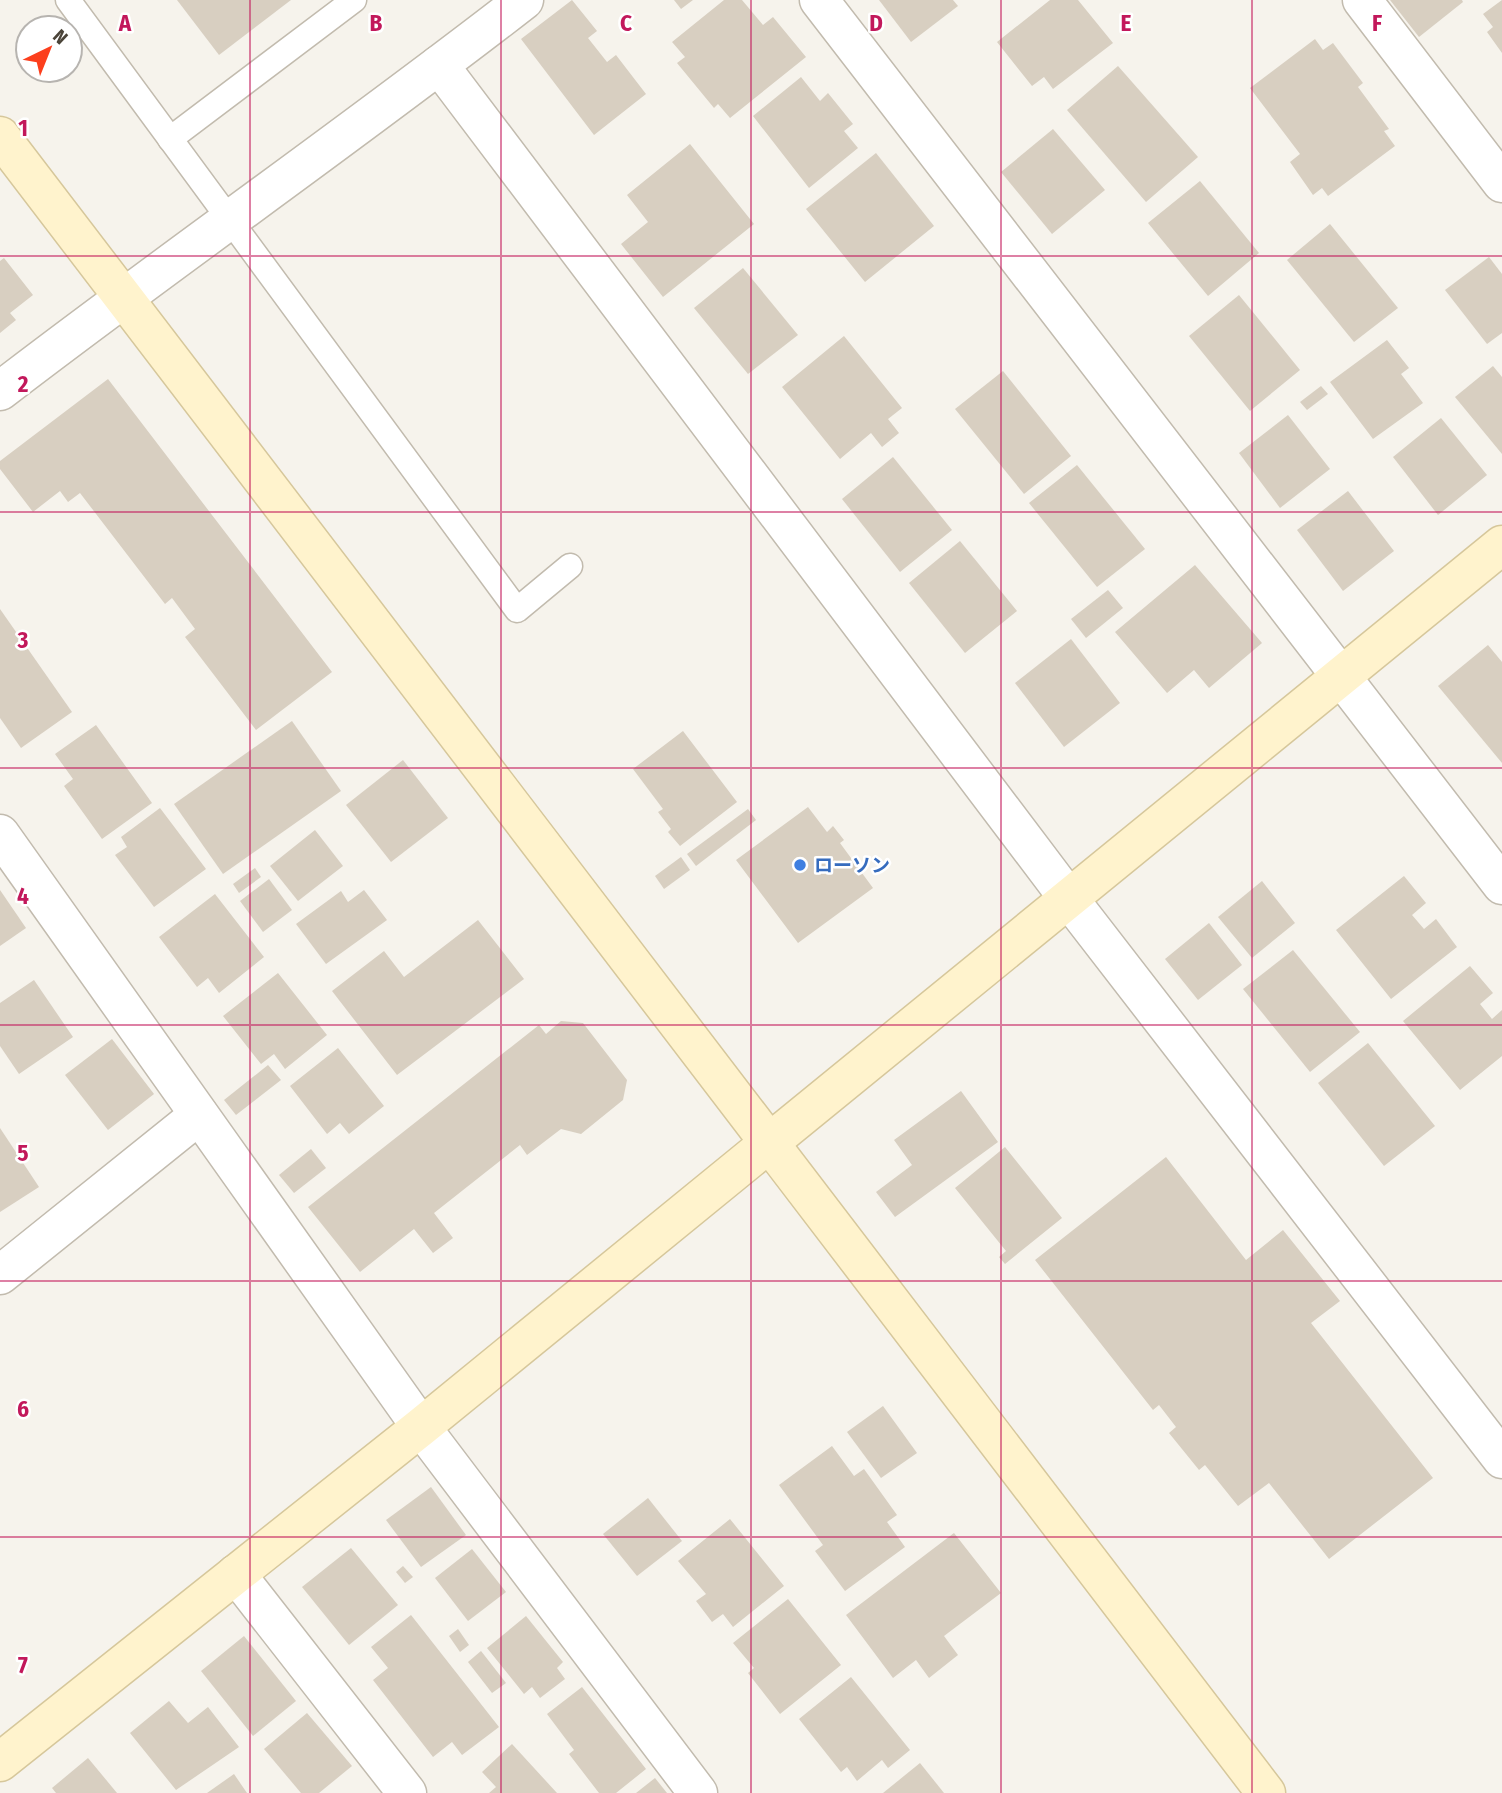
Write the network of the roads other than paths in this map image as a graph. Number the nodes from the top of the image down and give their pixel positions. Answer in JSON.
{"nodes":[{"id":1,"x":68,"y":0,"type":"edge"},
{"id":2,"x":354,"y":0,"type":"edge"},
{"id":3,"x":524,"y":0,"type":"edge"},
{"id":4,"x":819,"y":0,"type":"edge"},
{"id":5,"x":1362,"y":0,"type":"edge"},
{"id":6,"x":439,"y":65,"type":"junction"},
{"id":7,"x":0,"y":136,"type":"edge"},
{"id":8,"x":170,"y":139,"type":"junction"},
{"id":9,"x":1502,"y":183,"type":"edge"},
{"id":10,"x":229,"y":219,"type":"junction"},
{"id":11,"x":123,"y":297,"type":"junction"},
{"id":12,"x":0,"y":391,"type":"edge"},
{"id":13,"x":1502,"y":545,"type":"edge"},
{"id":14,"x":570,"y":566,"type":"dead end"},
{"id":15,"x":1341,"y":676,"type":"junction"},
{"id":16,"x":0,"y":834,"type":"edge"},
{"id":17,"x":1502,"y":885,"type":"edge"},
{"id":18,"x":1069,"y":899,"type":"junction"},
{"id":19,"x":199,"y":1115,"type":"junction"},
{"id":20,"x":769,"y":1143,"type":"junction"},
{"id":21,"x":0,"y":1275,"type":"edge"},
{"id":22,"x":421,"y":1427,"type":"junction"},
{"id":23,"x":1502,"y":1459,"type":"edge"},
{"id":24,"x":236,"y":1574,"type":"junction"},
{"id":25,"x":0,"y":1762,"type":"edge"},
{"id":26,"x":407,"y":1793,"type":"edge"},
{"id":27,"x":698,"y":1793,"type":"edge"},
{"id":28,"x":1266,"y":1793,"type":"edge"}],
"edges":[{"from":1,"to":8,"type":"lane"},
{"from":2,"to":8,"type":"lane"},
{"from":3,"to":6,"type":"street"},
{"from":4,"to":15,"type":"street"},
{"from":5,"to":9,"type":"street"},
{"from":6,"to":10,"type":"street"},
{"from":6,"to":18,"type":"street"},
{"from":7,"to":11,"type":"street"},
{"from":8,"to":10,"type":"lane"},
{"from":10,"to":11,"type":"street"},
{"from":10,"to":14,"type":"lane"},
{"from":11,"to":12,"type":"street"},
{"from":11,"to":20,"type":"street"},
{"from":13,"to":15,"type":"street"},
{"from":15,"to":17,"type":"street"},
{"from":15,"to":18,"type":"street"},
{"from":16,"to":19,"type":"street"},
{"from":18,"to":20,"type":"street"},
{"from":18,"to":23,"type":"street"},
{"from":19,"to":21,"type":"street"},
{"from":19,"to":22,"type":"street"},
{"from":20,"to":22,"type":"street"},
{"from":20,"to":28,"type":"street"},
{"from":22,"to":24,"type":"street"},
{"from":22,"to":27,"type":"street"},
{"from":24,"to":25,"type":"street"},
{"from":24,"to":26,"type":"street"}]}
